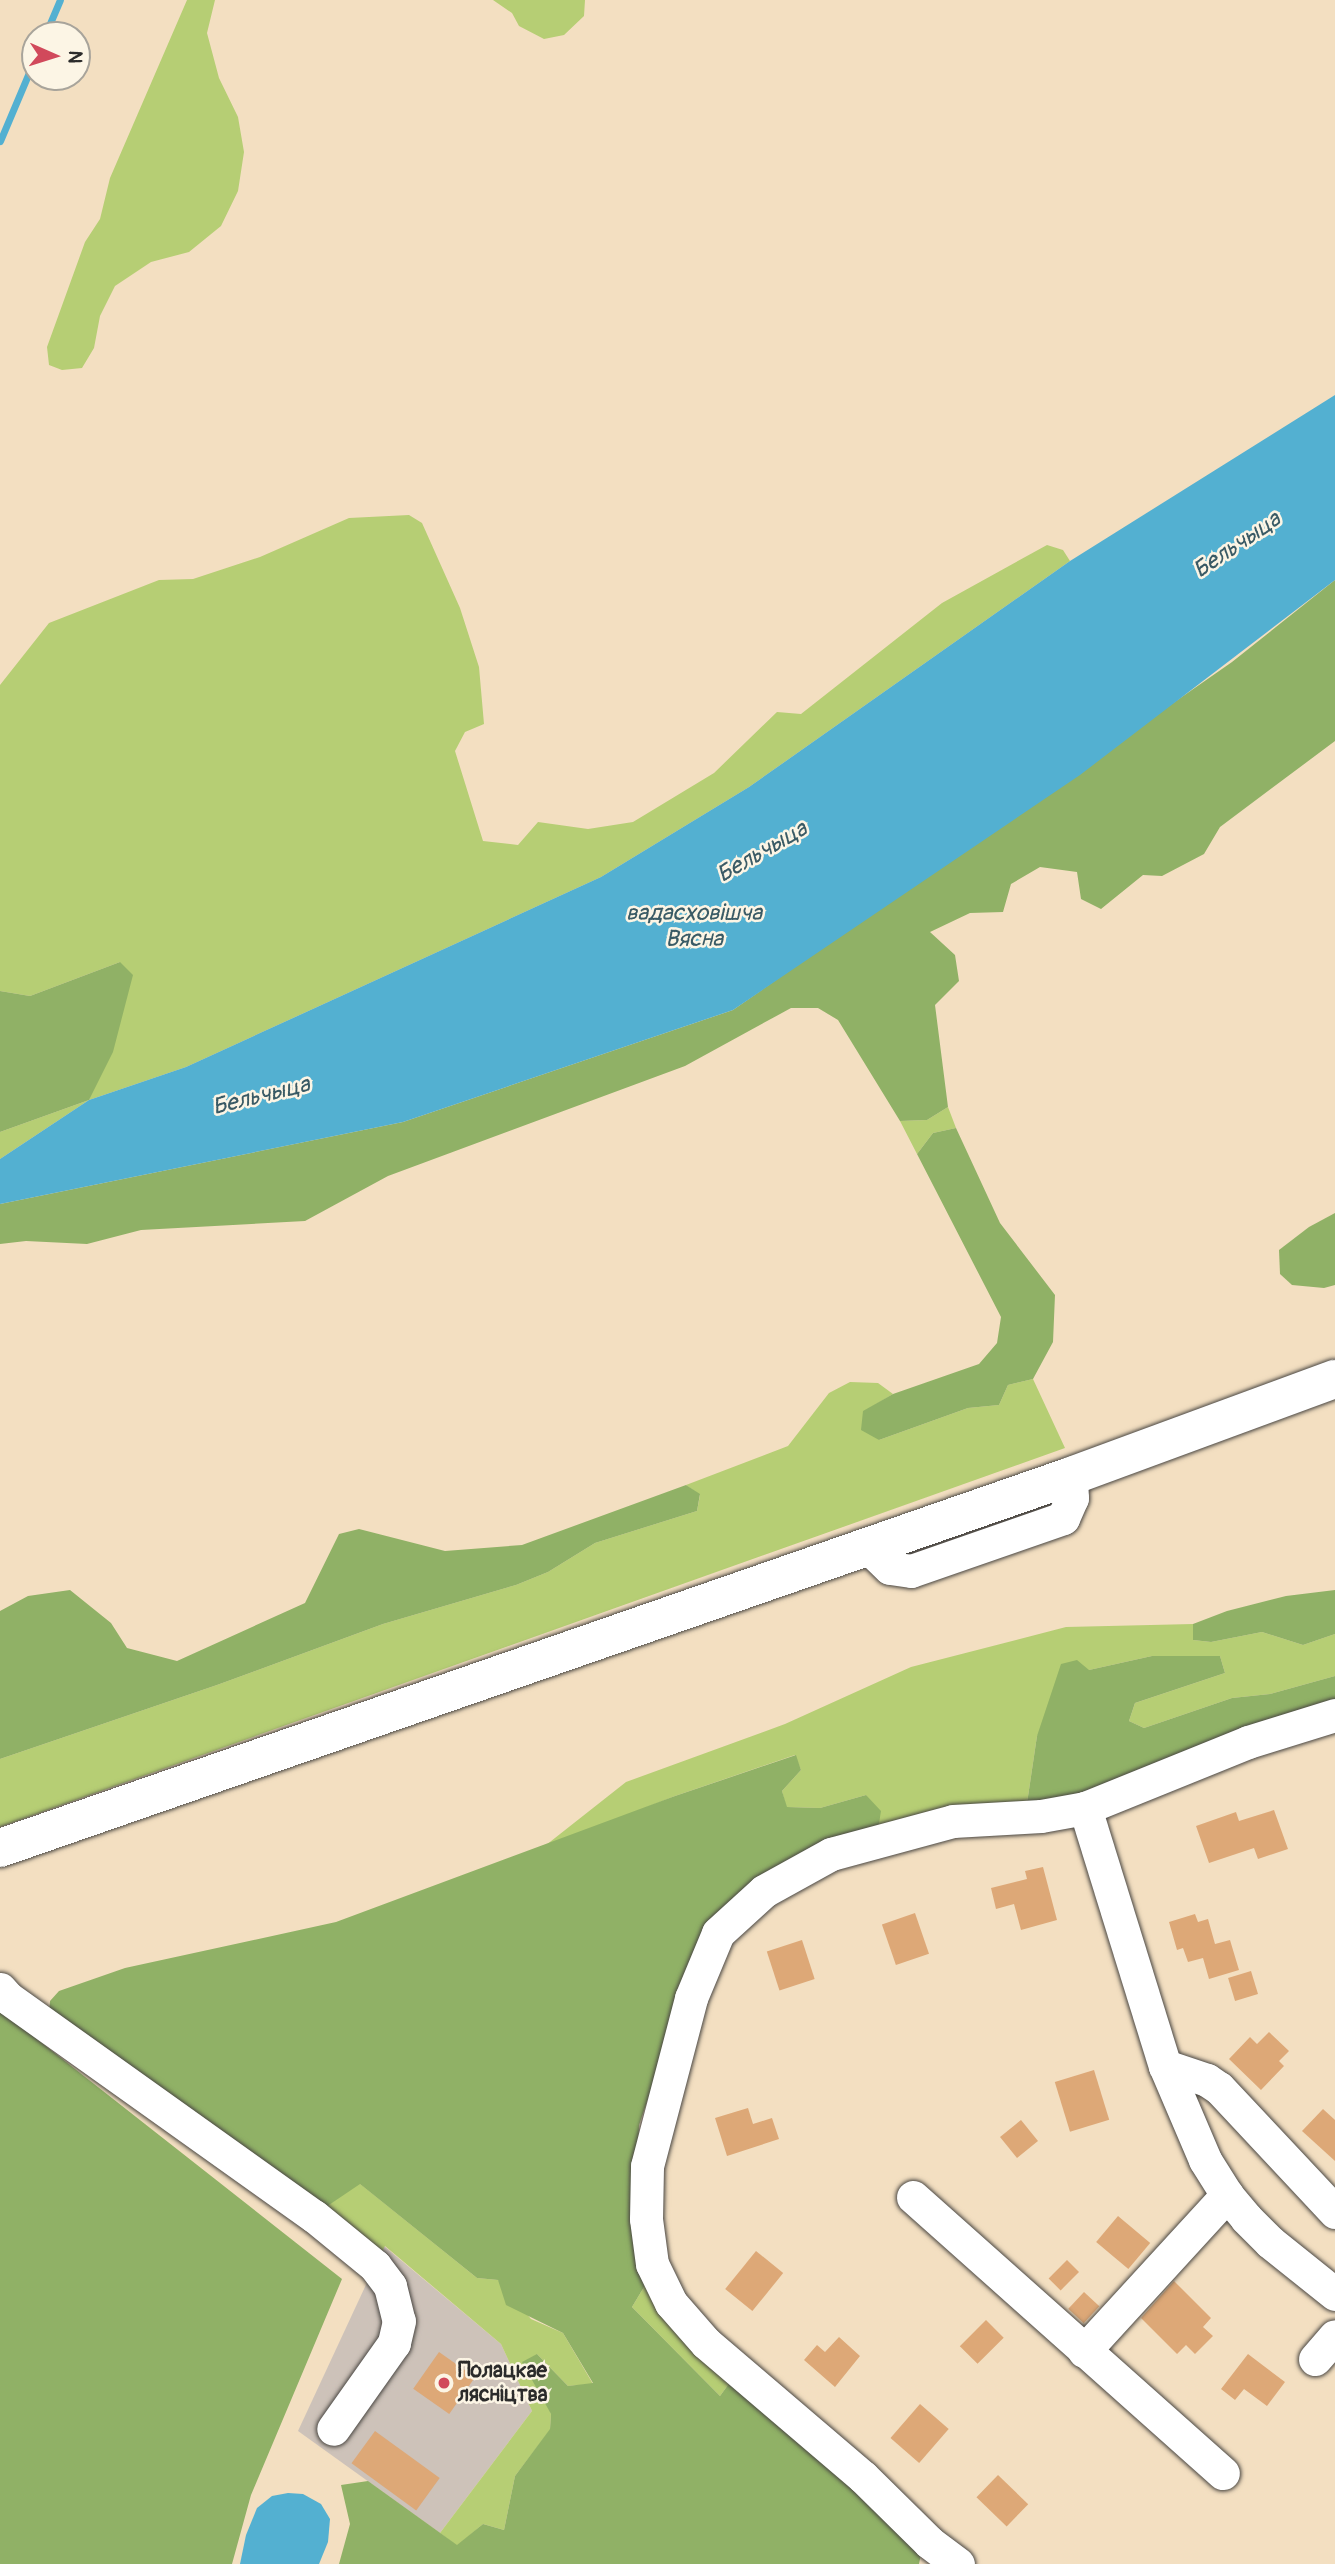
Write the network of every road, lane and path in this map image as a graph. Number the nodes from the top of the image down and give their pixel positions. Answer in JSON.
{"nodes":[{"id":1,"x":1335,"y":1379,"type":"edge"},
{"id":2,"x":1335,"y":1715,"type":"edge"},
{"id":3,"x":1085,"y":1808,"type":"junction"},
{"id":4,"x":0,"y":1848,"type":"edge"},
{"id":5,"x":0,"y":1989,"type":"edge"},
{"id":6,"x":1165,"y":2066,"type":"junction"},
{"id":7,"x":1227,"y":2195,"type":"junction"},
{"id":8,"x":913,"y":2197,"type":"dead end"},
{"id":9,"x":1335,"y":2211,"type":"edge"},
{"id":10,"x":1335,"y":2294,"type":"edge"},
{"id":11,"x":1084,"y":2351,"type":"junction"},
{"id":12,"x":333,"y":2429,"type":"dead end"},
{"id":13,"x":1223,"y":2473,"type":"dead end"},
{"id":14,"x":957,"y":2564,"type":"edge"}],
"edges":[{"from":1,"to":4,"type":"main road"},
{"from":2,"to":3,"type":"street"},
{"from":3,"to":6,"type":"street"},
{"from":3,"to":14,"type":"street"},
{"from":5,"to":12,"type":"street"},
{"from":6,"to":7,"type":"street"},
{"from":6,"to":9,"type":"street"},
{"from":7,"to":10,"type":"street"},
{"from":7,"to":11,"type":"street"},
{"from":8,"to":11,"type":"street"},
{"from":11,"to":13,"type":"street"}]}
